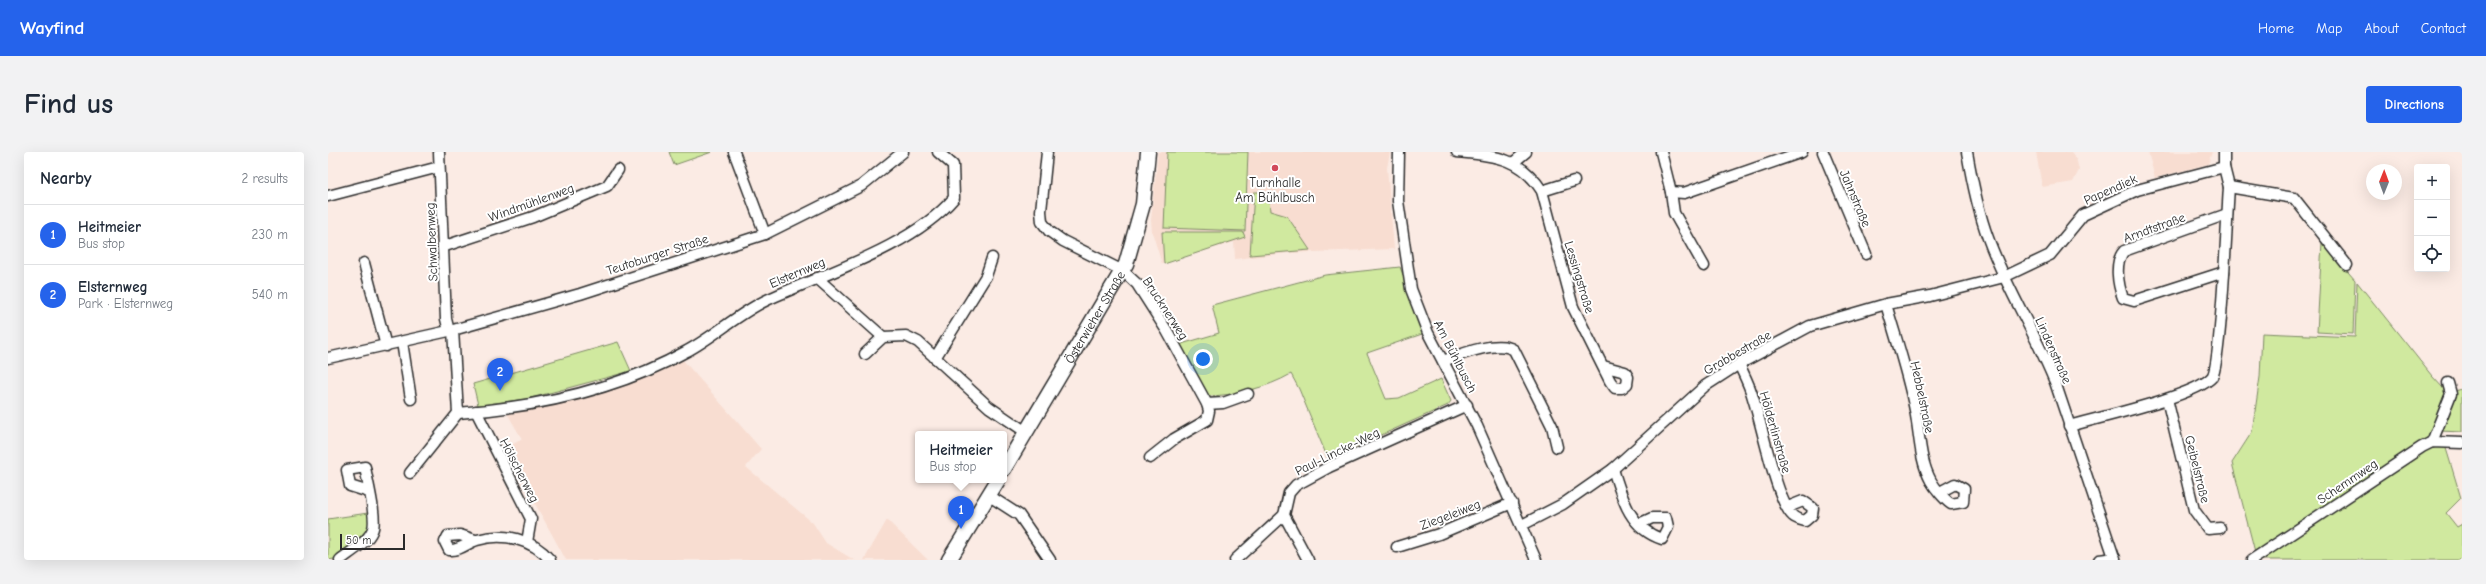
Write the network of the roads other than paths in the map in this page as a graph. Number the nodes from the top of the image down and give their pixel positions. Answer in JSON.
{"nodes":[{"id":1,"x":440,"y":152,"type":"edge"},
{"id":2,"x":734,"y":152,"type":"edge"},
{"id":3,"x":938,"y":152,"type":"edge"},
{"id":4,"x":1047,"y":152,"type":"edge"},
{"id":5,"x":1148,"y":152,"type":"edge"},
{"id":6,"x":1399,"y":152,"type":"edge"},
{"id":7,"x":1457,"y":152,"type":"edge"},
{"id":8,"x":1526,"y":152,"type":"edge"},
{"id":9,"x":1661,"y":152,"type":"edge"},
{"id":10,"x":1802,"y":152,"type":"edge"},
{"id":11,"x":1823,"y":152,"type":"edge"},
{"id":12,"x":1967,"y":152,"type":"edge"},
{"id":13,"x":2224,"y":152,"type":"edge"},
{"id":14,"x":898,"y":154,"type":"edge"},
{"id":15,"x":1514,"y":162,"type":"junction"},
{"id":16,"x":439,"y":167,"type":"junction"},
{"id":17,"x":2224,"y":167,"type":"junction"},
{"id":18,"x":618,"y":170,"type":"dead end"},
{"id":19,"x":1574,"y":181,"type":"dead end"},
{"id":20,"x":2229,"y":187,"type":"junction"},
{"id":21,"x":1542,"y":191,"type":"junction"},
{"id":22,"x":1671,"y":192,"type":"junction"},
{"id":23,"x":328,"y":196,"type":"edge"},
{"id":24,"x":2226,"y":214,"type":"junction"},
{"id":25,"x":764,"y":234,"type":"junction"},
{"id":26,"x":445,"y":246,"type":"junction"},
{"id":27,"x":1866,"y":254,"type":"dead end"},
{"id":28,"x":992,"y":258,"type":"dead end"},
{"id":29,"x":364,"y":263,"type":"dead end"},
{"id":30,"x":2347,"y":265,"type":"dead end"},
{"id":31,"x":1704,"y":266,"type":"dead end"},
{"id":32,"x":1123,"y":271,"type":"junction"},
{"id":33,"x":2224,"y":272,"type":"junction"},
{"id":34,"x":2004,"y":277,"type":"junction"},
{"id":35,"x":817,"y":278,"type":"junction"},
{"id":36,"x":1886,"y":304,"type":"junction"},
{"id":37,"x":451,"y":331,"type":"junction"},
{"id":38,"x":883,"y":337,"type":"junction"},
{"id":39,"x":402,"y":342,"type":"junction"},
{"id":40,"x":386,"y":346,"type":"junction"},
{"id":41,"x":865,"y":354,"type":"dead end"},
{"id":42,"x":328,"y":358,"type":"edge"},
{"id":43,"x":935,"y":358,"type":"junction"},
{"id":44,"x":1443,"y":362,"type":"junction"},
{"id":45,"x":1739,"y":364,"type":"junction"},
{"id":46,"x":1603,"y":366,"type":"dead end"},
{"id":47,"x":2448,"y":383,"type":"dead end"},
{"id":48,"x":1248,"y":394,"type":"dead end"},
{"id":49,"x":411,"y":399,"type":"dead end"},
{"id":50,"x":2168,"y":399,"type":"junction"},
{"id":51,"x":1207,"y":404,"type":"junction"},
{"id":52,"x":1467,"y":405,"type":"junction"},
{"id":53,"x":476,"y":412,"type":"junction"},
{"id":54,"x":458,"y":413,"type":"junction"},
{"id":55,"x":2069,"y":426,"type":"junction"},
{"id":56,"x":1026,"y":432,"type":"junction"},
{"id":57,"x":2432,"y":442,"type":"junction"},
{"id":58,"x":2462,"y":443,"type":"edge"},
{"id":59,"x":1557,"y":447,"type":"dead end"},
{"id":60,"x":1150,"y":458,"type":"dead end"},
{"id":61,"x":1007,"y":464,"type":"edge"},
{"id":62,"x":1613,"y":469,"type":"junction"},
{"id":63,"x":410,"y":473,"type":"dead end"},
{"id":64,"x":996,"y":483,"type":"edge"},
{"id":65,"x":369,"y":492,"type":"dead end"},
{"id":66,"x":1940,"y":492,"type":"dead end"},
{"id":67,"x":988,"y":495,"type":"junction"},
{"id":68,"x":1512,"y":503,"type":"junction"},
{"id":69,"x":1788,"y":507,"type":"dead end"},
{"id":70,"x":1284,"y":515,"type":"junction"},
{"id":71,"x":1639,"y":524,"type":"dead end"},
{"id":72,"x":1522,"y":525,"type":"junction"},
{"id":73,"x":2220,"y":528,"type":"dead end"},
{"id":74,"x":476,"y":540,"type":"dead end"},
{"id":75,"x":527,"y":542,"type":"junction"},
{"id":76,"x":1397,"y":546,"type":"dead end"},
{"id":77,"x":2115,"y":559,"type":"edge"},
{"id":78,"x":340,"y":560,"type":"edge"},
{"id":79,"x":550,"y":560,"type":"edge"},
{"id":80,"x":949,"y":560,"type":"edge"},
{"id":81,"x":1050,"y":560,"type":"edge"},
{"id":82,"x":1235,"y":560,"type":"edge"},
{"id":83,"x":1308,"y":560,"type":"edge"},
{"id":84,"x":1536,"y":560,"type":"edge"},
{"id":85,"x":2099,"y":560,"type":"edge"},
{"id":86,"x":2252,"y":560,"type":"edge"}],
"edges":[{"from":1,"to":16,"type":"street","name":"Schwalbenweg"},
{"from":2,"to":25,"type":"street"},
{"from":3,"to":35,"type":"street","name":"Elsternweg"},
{"from":4,"to":32,"type":"street"},
{"from":5,"to":32,"type":"street","name":"Österwieher Straße"},
{"from":6,"to":44,"type":"street","name":"Am Bühlbusch"},
{"from":7,"to":15,"type":"street","name":"Lessingstraße"},
{"from":8,"to":15,"type":"street"},
{"from":9,"to":22,"type":"street"},
{"from":10,"to":22,"type":"street"},
{"from":11,"to":27,"type":"street","name":"Jahnstraße"},
{"from":12,"to":34,"type":"street","name":"Lindenstraße"},
{"from":13,"to":17,"type":"street"},
{"from":14,"to":25,"type":"street","name":"Teutoburger Straße"},
{"from":15,"to":21,"type":"street","name":"Lessingstraße"},
{"from":16,"to":23,"type":"street"},
{"from":16,"to":26,"type":"street","name":"Schwalbenweg"},
{"from":17,"to":20,"type":"street"},
{"from":17,"to":34,"type":"street","name":"Papendiek"},
{"from":18,"to":26,"type":"street","name":"Windmühlenweg"},
{"from":19,"to":21,"type":"street"},
{"from":20,"to":24,"type":"street"},
{"from":20,"to":30,"type":"street"},
{"from":21,"to":46,"type":"street","name":"Lessingstraße"},
{"from":22,"to":31,"type":"street"},
{"from":24,"to":33,"type":"street"},
{"from":24,"to":33,"type":"street","name":"Arndtstraße"},
{"from":25,"to":37,"type":"street","name":"Teutoburger Straße"},
{"from":26,"to":37,"type":"street","name":"Schwalbenweg"},
{"from":28,"to":43,"type":"street"},
{"from":29,"to":40,"type":"street"},
{"from":32,"to":51,"type":"street","name":"Brucknerweg"},
{"from":32,"to":56,"type":"street","name":"Österwieher Straße"},
{"from":33,"to":50,"type":"street"},
{"from":34,"to":36,"type":"street","name":"Grabbestraße"},
{"from":34,"to":55,"type":"street","name":"Lindenstraße"},
{"from":35,"to":38,"type":"street"},
{"from":35,"to":53,"type":"street","name":"Elsternweg"},
{"from":36,"to":45,"type":"street","name":"Grabbestraße"},
{"from":36,"to":66,"type":"street","name":"Hebbelstraße"},
{"from":37,"to":39,"type":"street","name":"Teutoburger Straße"},
{"from":37,"to":54,"type":"street","name":"Schwalbenweg"},
{"from":38,"to":41,"type":"street"},
{"from":38,"to":43,"type":"street"},
{"from":39,"to":40,"type":"street","name":"Teutoburger Straße"},
{"from":39,"to":49,"type":"street"},
{"from":40,"to":42,"type":"street","name":"Teutoburger Straße"},
{"from":43,"to":56,"type":"street"},
{"from":44,"to":52,"type":"street","name":"Am Bühlbusch"},
{"from":44,"to":59,"type":"street"},
{"from":45,"to":62,"type":"street","name":"Grabbestraße"},
{"from":45,"to":69,"type":"street","name":"Hölderlinstraße"},
{"from":47,"to":57,"type":"street"},
{"from":48,"to":51,"type":"street"},
{"from":50,"to":55,"type":"street"},
{"from":50,"to":73,"type":"street","name":"Geibelstraße"},
{"from":51,"to":60,"type":"street"},
{"from":52,"to":68,"type":"street","name":"Am Bühlbusch"},
{"from":52,"to":70,"type":"street","name":"Paul-Lincke-Weg"},
{"from":53,"to":54,"type":"street","name":"Elsternweg"},
{"from":53,"to":75,"type":"street","name":"Hölscherweg"},
{"from":54,"to":63,"type":"street"},
{"from":55,"to":77,"type":"street","name":"Lindenstraße"},
{"from":56,"to":61,"type":"street","name":"Österwieher Straße"},
{"from":57,"to":58,"type":"street"},
{"from":57,"to":86,"type":"street","name":"Schemmweg"},
{"from":62,"to":71,"type":"street"},
{"from":62,"to":72,"type":"street","name":"Grabbestraße"},
{"from":64,"to":67,"type":"street"},
{"from":65,"to":78,"type":"street"},
{"from":67,"to":80,"type":"street"},
{"from":67,"to":81,"type":"street"},
{"from":68,"to":72,"type":"street","name":"Am Bühlbusch"},
{"from":68,"to":76,"type":"street","name":"Ziegeleiweg"},
{"from":70,"to":82,"type":"street"},
{"from":70,"to":83,"type":"street"},
{"from":72,"to":84,"type":"street","name":"Am Bühlbusch"},
{"from":74,"to":75,"type":"street"},
{"from":75,"to":79,"type":"street"},
{"from":77,"to":85,"type":"street"}]}
